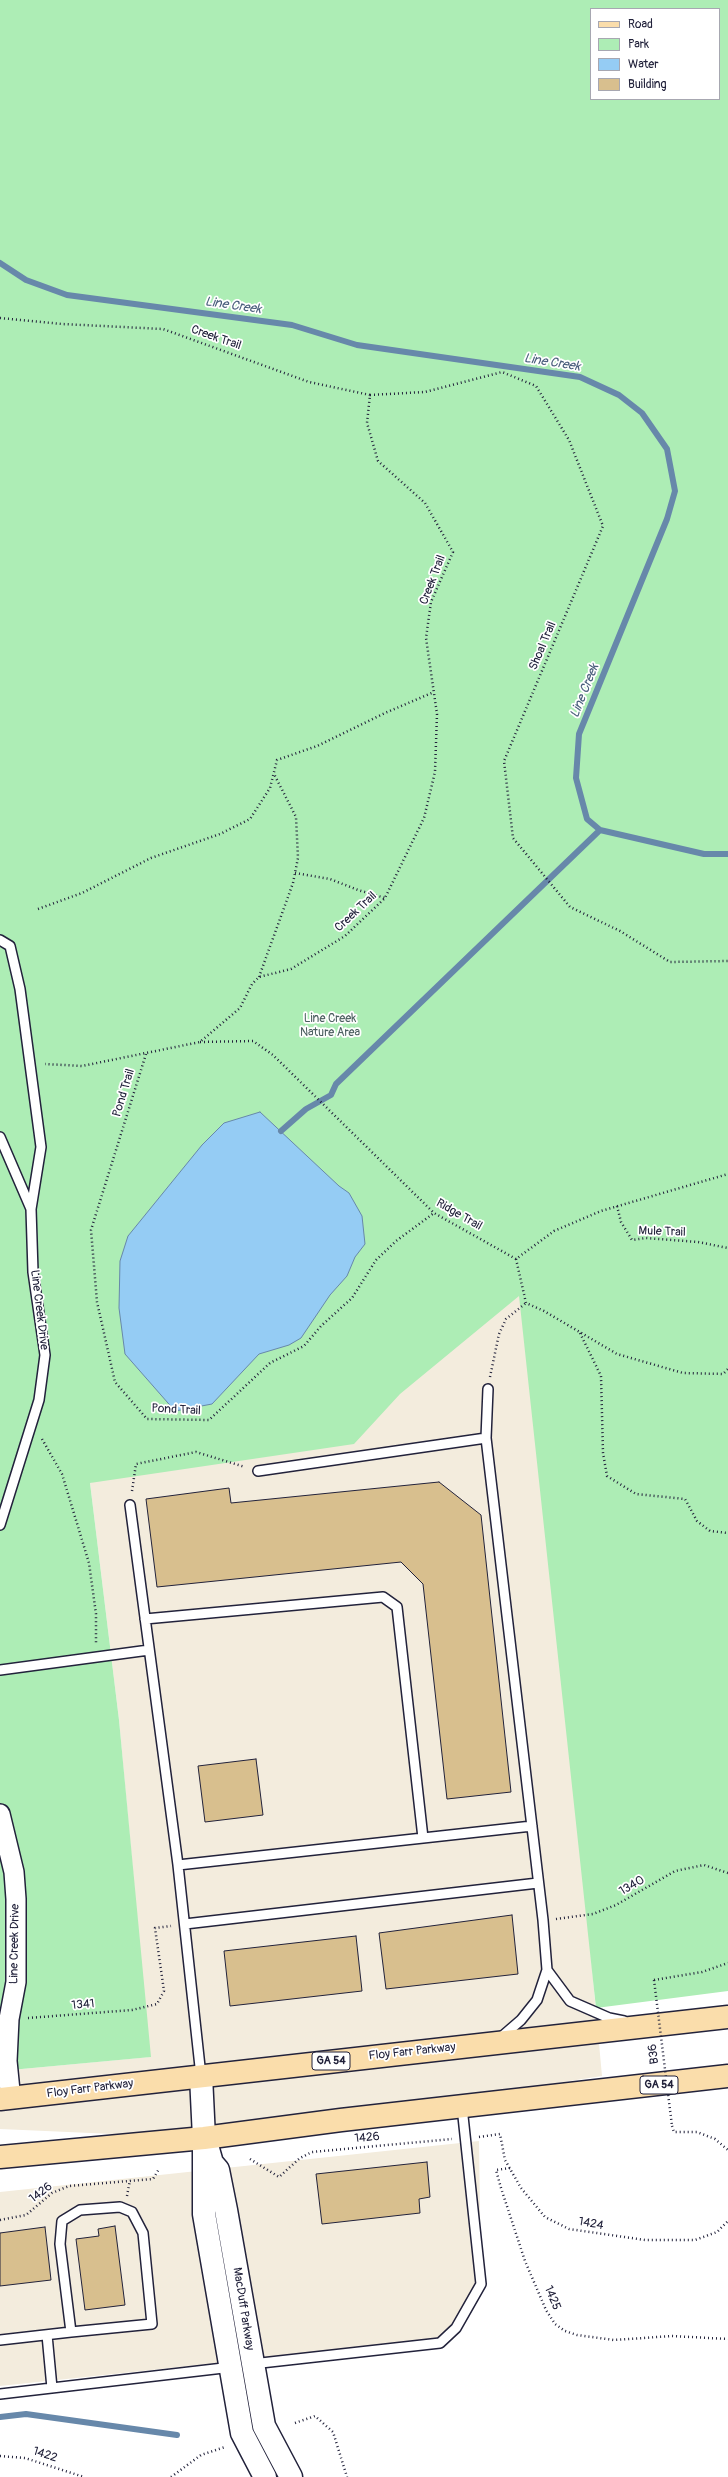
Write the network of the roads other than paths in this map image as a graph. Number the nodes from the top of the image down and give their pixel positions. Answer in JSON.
{"nodes":[{"id":1,"x":0,"y":940,"type":"edge"},
{"id":2,"x":0,"y":1138,"type":"edge"},
{"id":3,"x":31,"y":1209,"type":"junction"},
{"id":4,"x":488,"y":1389,"type":"road end"},
{"id":5,"x":486,"y":1438,"type":"junction"},
{"id":6,"x":258,"y":1471,"type":"road end"},
{"id":7,"x":130,"y":1505,"type":"road end"},
{"id":8,"x":0,"y":1525,"type":"edge"},
{"id":9,"x":145,"y":1619,"type":"junction"},
{"id":10,"x":149,"y":1650,"type":"junction"},
{"id":11,"x":0,"y":1670,"type":"edge"},
{"id":12,"x":0,"y":1814,"type":"edge"},
{"id":13,"x":532,"y":1826,"type":"junction"},
{"id":14,"x":423,"y":1838,"type":"junction"},
{"id":15,"x":178,"y":1865,"type":"junction"},
{"id":16,"x":538,"y":1883,"type":"junction"},
{"id":17,"x":185,"y":1924,"type":"junction"},
{"id":18,"x":547,"y":1970,"type":"junction"},
{"id":19,"x":728,"y":2017,"type":"edge"},
{"id":20,"x":649,"y":2026,"type":"junction"},
{"id":21,"x":494,"y":2042,"type":"junction"},
{"id":22,"x":201,"y":2076,"type":"junction"},
{"id":23,"x":728,"y":2076,"type":"edge"},
{"id":24,"x":4,"y":2099,"type":"edge"},
{"id":25,"x":462,"y":2108,"type":"junction"},
{"id":26,"x":204,"y":2138,"type":"junction"},
{"id":27,"x":0,"y":2158,"type":"edge"},
{"id":28,"x":71,"y":2332,"type":"junction"},
{"id":29,"x":47,"y":2335,"type":"junction"},
{"id":30,"x":0,"y":2340,"type":"edge"},
{"id":31,"x":252,"y":2364,"type":"junction"},
{"id":32,"x":229,"y":2368,"type":"junction"},
{"id":33,"x":52,"y":2388,"type":"junction"},
{"id":34,"x":0,"y":2394,"type":"edge"},
{"id":35,"x":265,"y":2477,"type":"edge"},
{"id":36,"x":291,"y":2477,"type":"edge"}],
"edges":[{"from":1,"to":3,"type":"lane","name":"Line Creek Drive"},
{"from":2,"to":3,"type":"lane","name":"Line Creek Drive"},
{"from":3,"to":8,"type":"lane","name":"Line Creek Drive"},
{"from":4,"to":5,"type":"lane"},
{"from":5,"to":6,"type":"lane"},
{"from":5,"to":13,"type":"lane"},
{"from":7,"to":9,"type":"lane"},
{"from":9,"to":10,"type":"lane"},
{"from":9,"to":14,"type":"lane"},
{"from":10,"to":11,"type":"lane"},
{"from":10,"to":15,"type":"lane"},
{"from":12,"to":24,"type":"street","name":"Line Creek Drive"},
{"from":13,"to":14,"type":"lane"},
{"from":13,"to":16,"type":"lane"},
{"from":14,"to":15,"type":"lane"},
{"from":15,"to":17,"type":"lane"},
{"from":16,"to":17,"type":"lane"},
{"from":16,"to":18,"type":"lane"},
{"from":17,"to":22,"type":"lane"},
{"from":18,"to":20,"type":"lane"},
{"from":18,"to":21,"type":"lane"},
{"from":19,"to":20,"type":"main road","name":"Floy Farr Parkway","number":"GA 54"},
{"from":20,"to":21,"type":"main road","name":"Floy Farr Parkway","number":"GA 54"},
{"from":21,"to":22,"type":"main road","name":"Floy Farr Parkway","number":"GA 54"},
{"from":22,"to":24,"type":"main road","name":"Floy Farr Parkway","number":"GA 54"},
{"from":22,"to":26,"type":"street","name":"MacDuff Parkway"},
{"from":23,"to":25,"type":"main road","number":"GA 54"},
{"from":25,"to":26,"type":"main road","number":"GA 54"},
{"from":25,"to":31,"type":"lane"},
{"from":26,"to":27,"type":"main road","number":"GA 54"},
{"from":26,"to":31,"type":"street","name":"MacDuff Parkway"},
{"from":26,"to":32,"type":"street","name":"MacDuff Parkway"},
{"from":28,"to":28,"type":"lane"},
{"from":28,"to":29,"type":"lane"},
{"from":29,"to":30,"type":"lane"},
{"from":29,"to":33,"type":"lane"},
{"from":31,"to":32,"type":"lane"},
{"from":31,"to":36,"type":"street","name":"MacDuff Parkway"},
{"from":32,"to":33,"type":"lane"},
{"from":32,"to":35,"type":"street","name":"MacDuff Parkway"},
{"from":33,"to":34,"type":"lane"}]}
